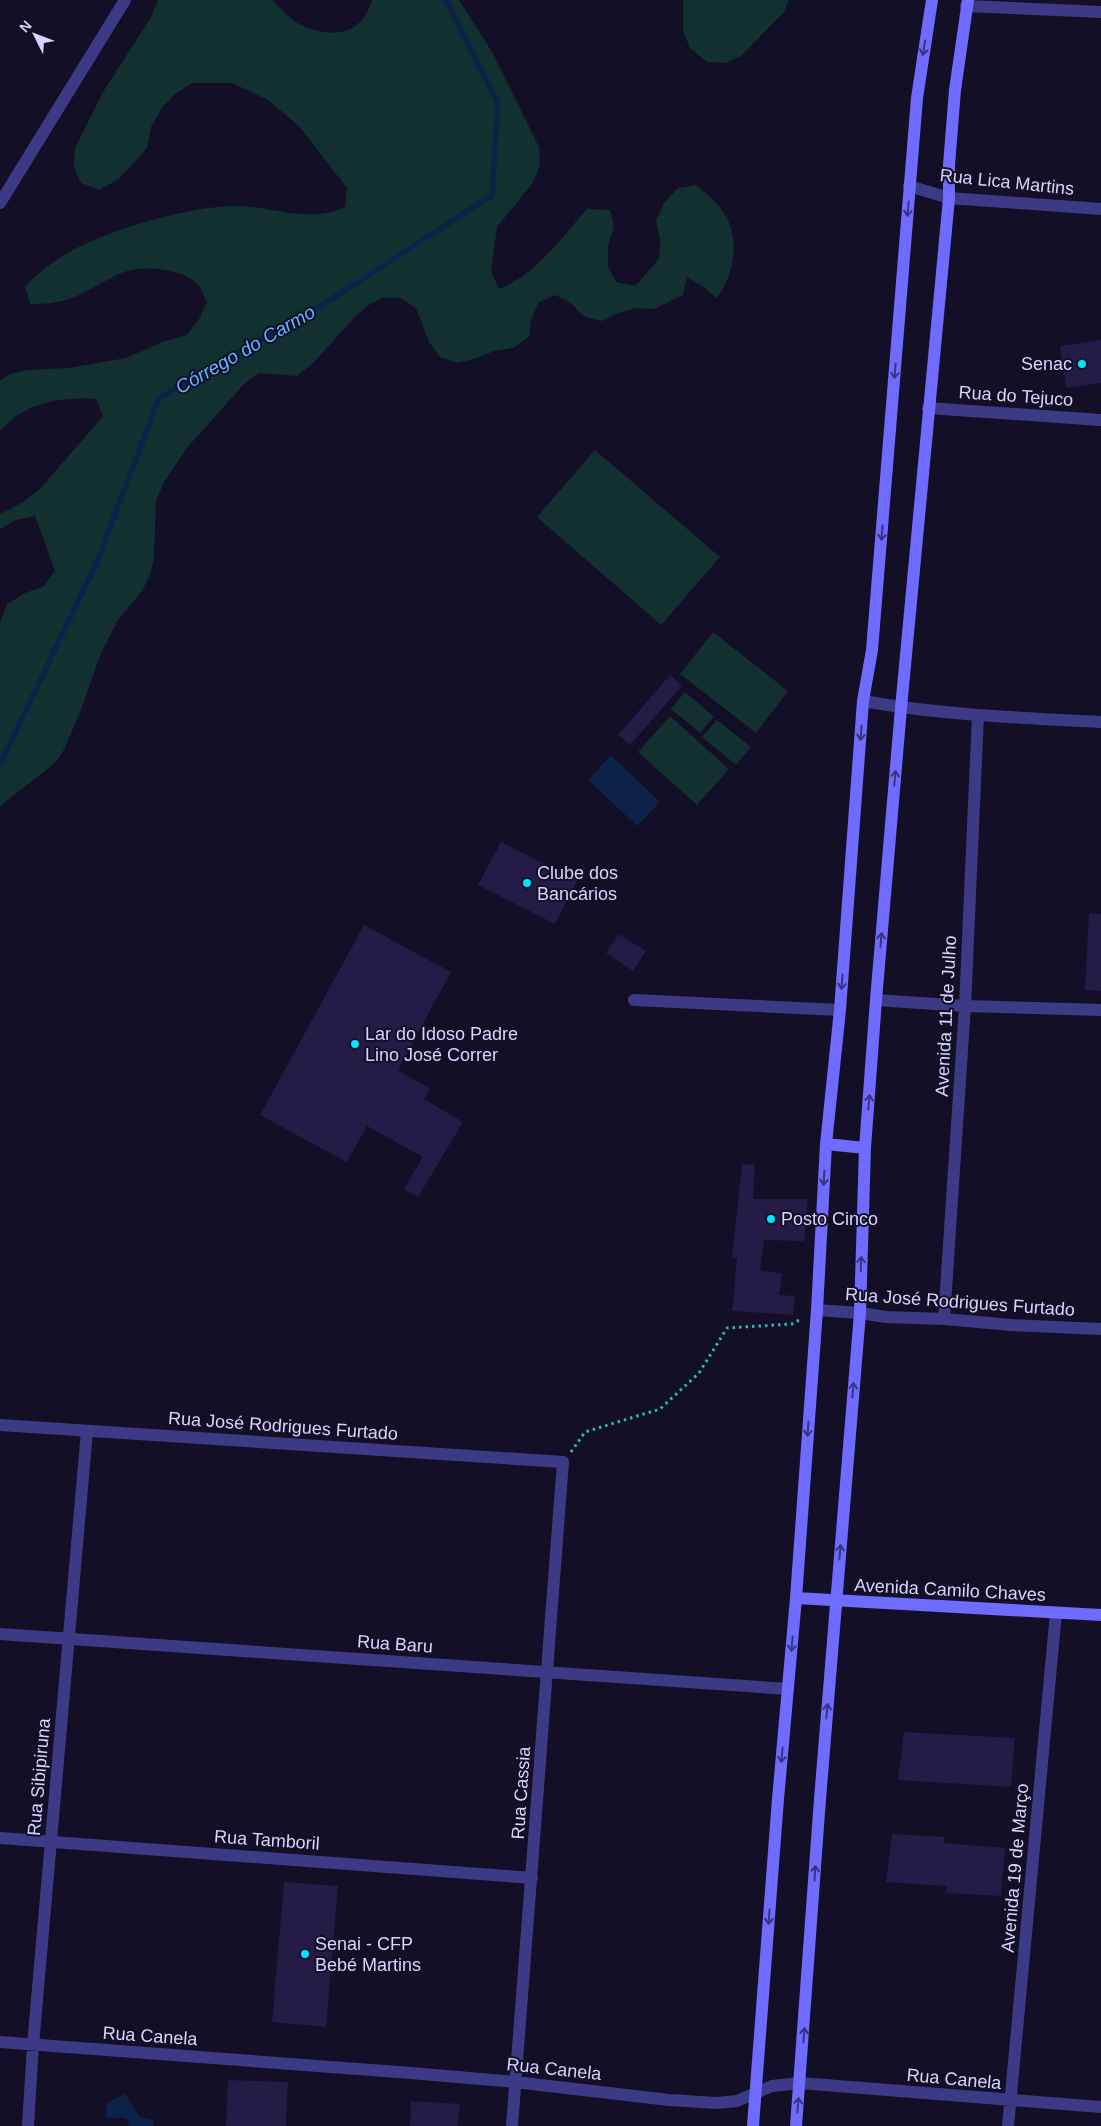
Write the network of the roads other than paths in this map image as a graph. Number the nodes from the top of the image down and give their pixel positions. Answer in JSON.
{"nodes":[{"id":1,"x":125,"y":0,"type":"edge"},
{"id":2,"x":932,"y":0,"type":"edge"},
{"id":3,"x":967,"y":3,"type":"edge"},
{"id":4,"x":1101,"y":12,"type":"edge"},
{"id":5,"x":909,"y":186,"type":"junction"},
{"id":6,"x":949,"y":198,"type":"junction"},
{"id":7,"x":0,"y":203,"type":"edge"},
{"id":8,"x":1101,"y":209,"type":"edge"},
{"id":9,"x":928,"y":408,"type":"junction"},
{"id":10,"x":1101,"y":420,"type":"edge"},
{"id":11,"x":864,"y":701,"type":"junction"},
{"id":12,"x":901,"y":708,"type":"junction"},
{"id":13,"x":978,"y":715,"type":"junction"},
{"id":14,"x":1101,"y":722,"type":"edge"},
{"id":15,"x":634,"y":1000,"type":"dead end"},
{"id":16,"x":876,"y":1000,"type":"junction"},
{"id":17,"x":965,"y":1006,"type":"junction"},
{"id":18,"x":840,"y":1010,"type":"junction"},
{"id":19,"x":1101,"y":1010,"type":"edge"},
{"id":20,"x":826,"y":1144,"type":"junction"},
{"id":21,"x":865,"y":1148,"type":"junction"},
{"id":22,"x":812,"y":1313,"type":"junction"},
{"id":23,"x":860,"y":1313,"type":"junction"},
{"id":24,"x":944,"y":1319,"type":"junction"},
{"id":25,"x":1101,"y":1329,"type":"edge"},
{"id":26,"x":0,"y":1425,"type":"edge"},
{"id":27,"x":87,"y":1431,"type":"junction"},
{"id":28,"x":563,"y":1462,"type":"joint"},
{"id":29,"x":796,"y":1598,"type":"junction"},
{"id":30,"x":836,"y":1601,"type":"junction"},
{"id":31,"x":1056,"y":1613,"type":"junction"},
{"id":32,"x":1101,"y":1615,"type":"edge"},
{"id":33,"x":0,"y":1634,"type":"edge"},
{"id":34,"x":68,"y":1639,"type":"junction"},
{"id":35,"x":547,"y":1672,"type":"junction"},
{"id":36,"x":788,"y":1689,"type":"junction"},
{"id":37,"x":0,"y":1838,"type":"edge"},
{"id":38,"x":52,"y":1841,"type":"junction"},
{"id":39,"x":532,"y":1878,"type":"junction"},
{"id":40,"x":0,"y":2042,"type":"edge"},
{"id":41,"x":33,"y":2045,"type":"junction"},
{"id":42,"x":515,"y":2082,"type":"junction"},
{"id":43,"x":800,"y":2084,"type":"junction"},
{"id":44,"x":756,"y":2093,"type":"junction"},
{"id":45,"x":1011,"y":2101,"type":"junction"},
{"id":46,"x":1101,"y":2107,"type":"edge"},
{"id":47,"x":28,"y":2126,"type":"edge"},
{"id":48,"x":512,"y":2126,"type":"edge"},
{"id":49,"x":753,"y":2126,"type":"edge"},
{"id":50,"x":796,"y":2126,"type":"edge"},
{"id":51,"x":1008,"y":2126,"type":"edge"}],
"edges":[{"from":1,"to":7,"type":"street"},
{"from":2,"to":5,"type":"main road","one_way":true},
{"from":3,"to":4,"type":"street"},
{"from":3,"to":6,"type":"main road"},
{"from":5,"to":6,"type":"street","name":"Rua Lica Martins"},
{"from":5,"to":11,"type":"main road","one_way":true},
{"from":6,"to":8,"type":"street","name":"Rua Lica Martins"},
{"from":6,"to":9,"type":"main road"},
{"from":9,"to":10,"type":"street","name":"Rua do Tejuco"},
{"from":9,"to":12,"type":"main road"},
{"from":11,"to":12,"type":"street"},
{"from":11,"to":18,"type":"main road","one_way":true},
{"from":12,"to":13,"type":"street"},
{"from":16,"to":12,"type":"main road","one_way":true},
{"from":13,"to":14,"type":"street"},
{"from":13,"to":17,"type":"street","name":"Avenida 11 de Julho"},
{"from":15,"to":18,"type":"street"},
{"from":16,"to":17,"type":"street"},
{"from":21,"to":16,"type":"main road","one_way":true},
{"from":17,"to":19,"type":"street"},
{"from":17,"to":24,"type":"street","name":"Avenida 11 de Julho"},
{"from":18,"to":20,"type":"main road"},
{"from":20,"to":21,"type":"main road"},
{"from":20,"to":22,"type":"main road","one_way":true},
{"from":23,"to":21,"type":"main road","one_way":true},
{"from":22,"to":23,"type":"street","name":"Rua José Rodrigues Furtado"},
{"from":22,"to":29,"type":"main road","one_way":true},
{"from":23,"to":24,"type":"street","name":"Rua José Rodrigues Furtado"},
{"from":30,"to":23,"type":"main road","one_way":true},
{"from":24,"to":25,"type":"street","name":"Rua José Rodrigues Furtado"},
{"from":26,"to":27,"type":"street","name":"Rua José Rodrigues Furtado"},
{"from":27,"to":28,"type":"street","name":"Rua José Rodrigues Furtado"},
{"from":27,"to":34,"type":"street","name":"Rua Sibipiruna"},
{"from":28,"to":35,"type":"street","name":"Rua Cassia"},
{"from":29,"to":30,"type":"main road","name":"Avenida Camilo Chaves"},
{"from":29,"to":36,"type":"main road","one_way":true},
{"from":30,"to":31,"type":"main road","name":"Avenida Camilo Chaves"},
{"from":43,"to":30,"type":"main road","one_way":true},
{"from":31,"to":32,"type":"main road","name":"Avenida Camilo Chaves"},
{"from":31,"to":45,"type":"street","name":"Avenida 19 de Março"},
{"from":33,"to":34,"type":"street","name":"Rua Baru"},
{"from":34,"to":35,"type":"street","name":"Rua Baru"},
{"from":34,"to":38,"type":"street","name":"Rua Sibipiruna"},
{"from":35,"to":36,"type":"street","name":"Rua Baru"},
{"from":35,"to":39,"type":"street","name":"Rua Cassia"},
{"from":36,"to":44,"type":"main road","one_way":true},
{"from":37,"to":38,"type":"street","name":"Rua Tamboril"},
{"from":38,"to":39,"type":"street","name":"Rua Tamboril"},
{"from":38,"to":41,"type":"street","name":"Rua Sibipiruna"},
{"from":39,"to":42,"type":"street","name":"Rua Cassia"},
{"from":40,"to":41,"type":"street","name":"Rua Canela"},
{"from":41,"to":42,"type":"street","name":"Rua Canela"},
{"from":41,"to":47,"type":"street","name":"Rua Sibipiruna"},
{"from":42,"to":44,"type":"street","name":"Rua Canela"},
{"from":42,"to":48,"type":"street","name":"Rua Cassia"},
{"from":43,"to":44,"type":"street","name":"Rua Canela"},
{"from":43,"to":45,"type":"street","name":"Rua Canela"},
{"from":50,"to":43,"type":"main road","one_way":true},
{"from":44,"to":49,"type":"main road"},
{"from":45,"to":46,"type":"street","name":"Rua Canela"},
{"from":45,"to":51,"type":"street","name":"Avenida 19 de Março"}]}
